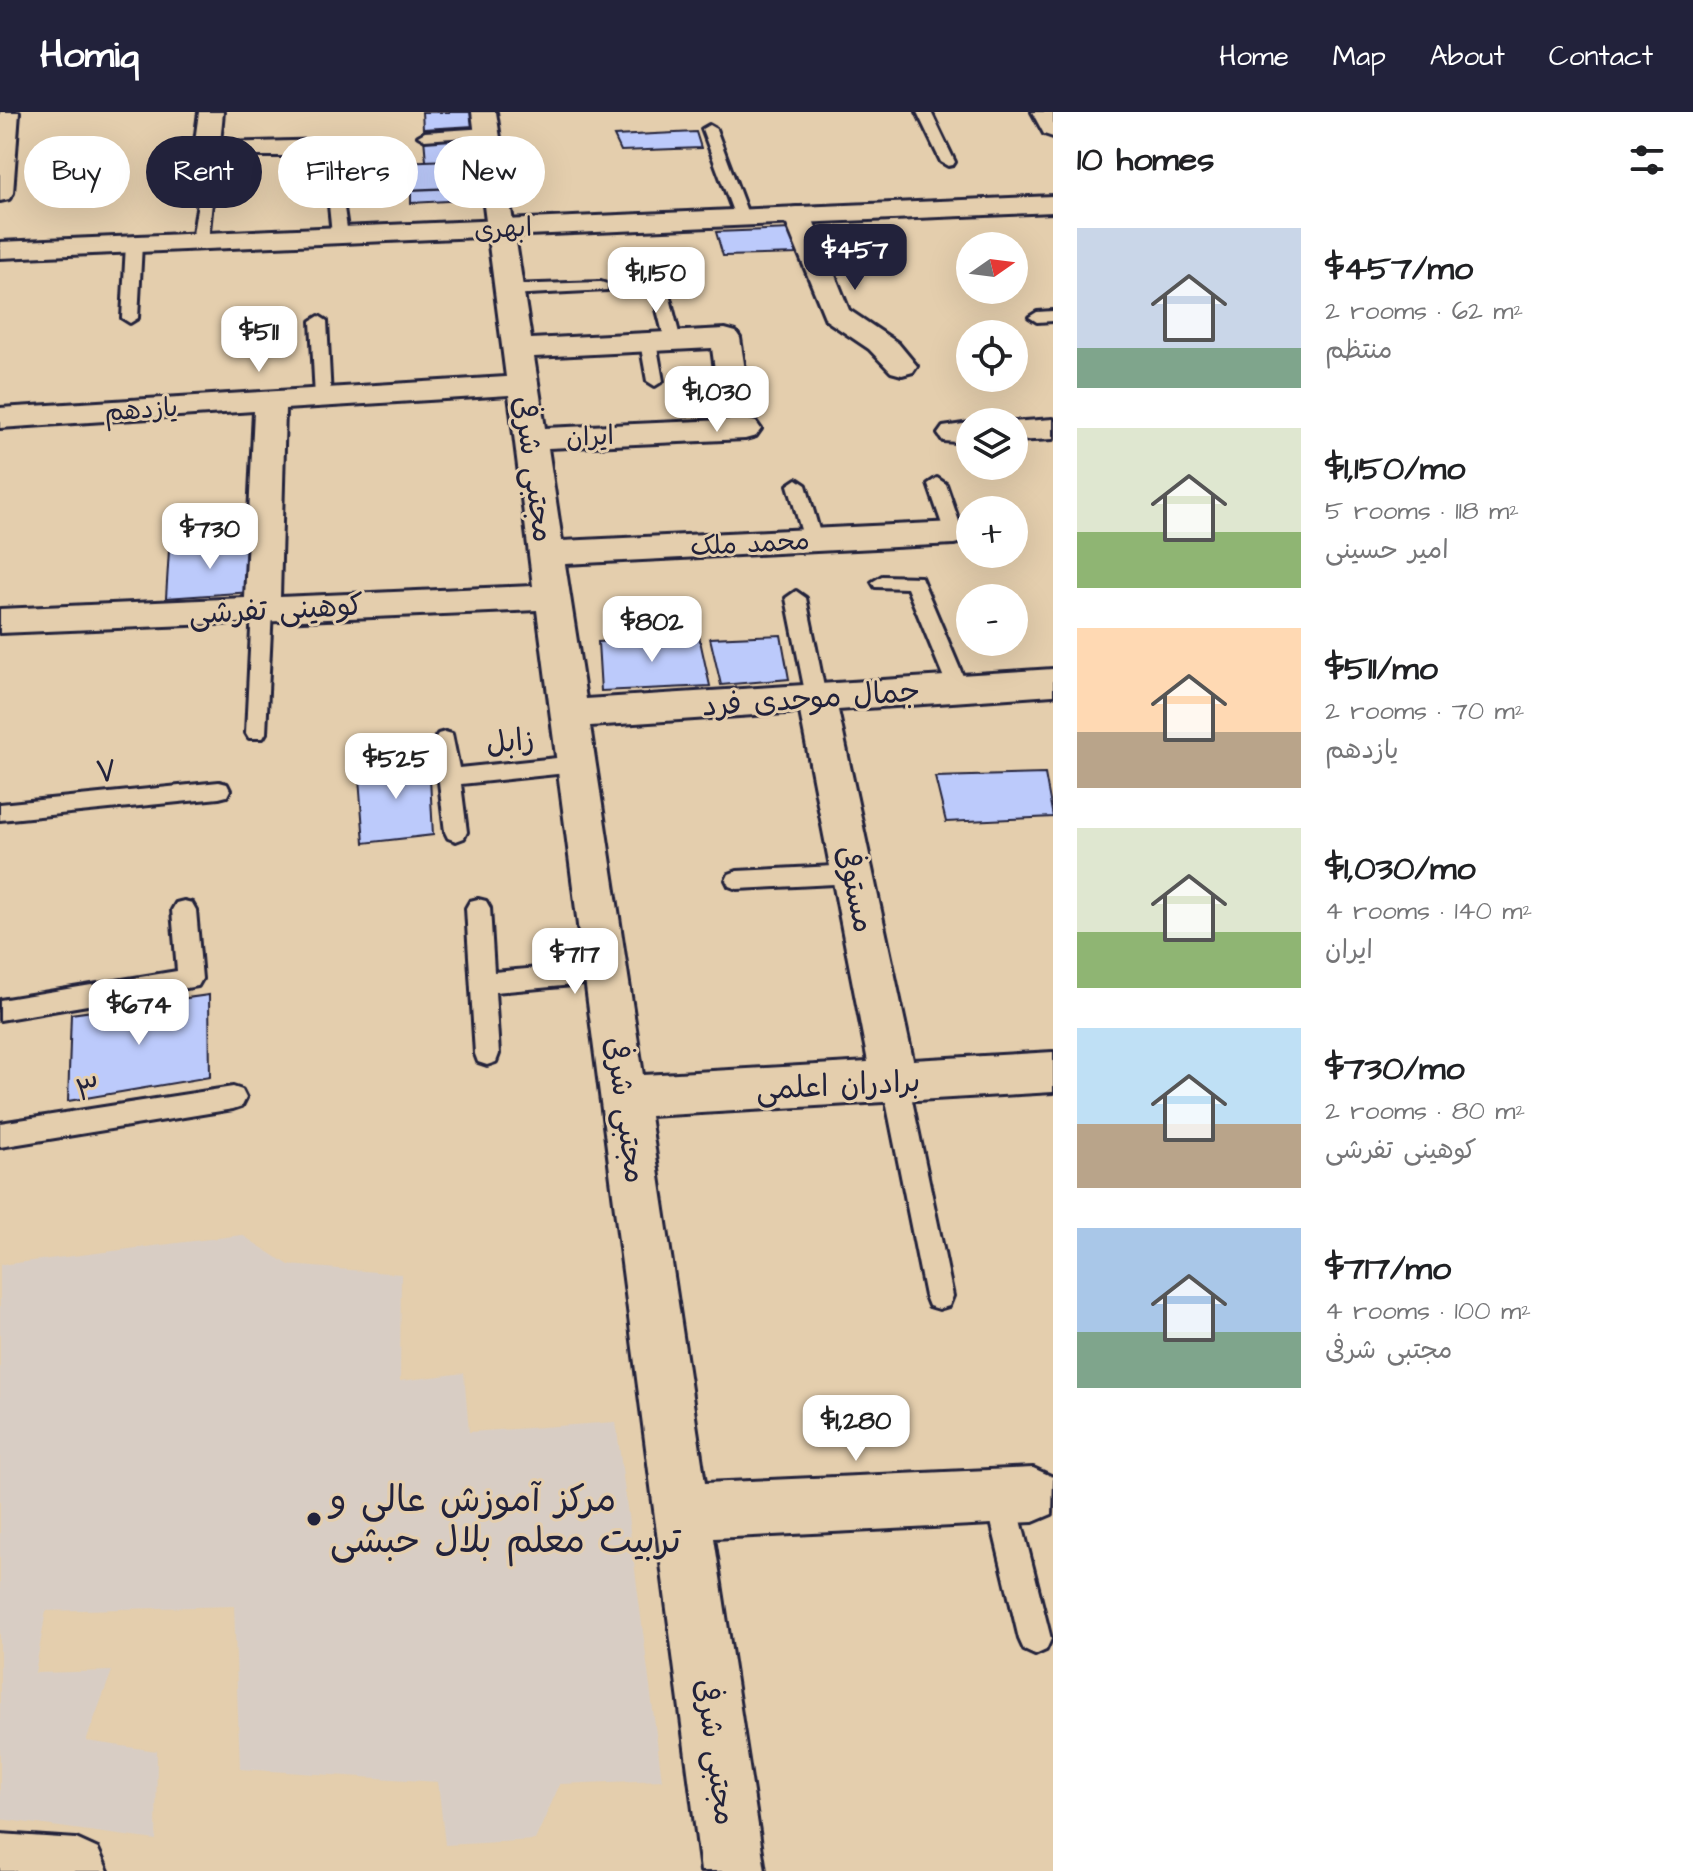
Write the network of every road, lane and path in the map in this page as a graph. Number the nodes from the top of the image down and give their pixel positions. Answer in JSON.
{"nodes":[{"id":1,"x":7,"y":112,"type":"edge"},
{"id":2,"x":211,"y":112,"type":"edge"},
{"id":3,"x":924,"y":112,"type":"edge"},
{"id":4,"x":1044,"y":112,"type":"edge"},
{"id":5,"x":485,"y":122,"type":"edge"},
{"id":6,"x":709,"y":129,"type":"dead end"},
{"id":7,"x":1053,"y":129,"type":"edge"},
{"id":8,"x":425,"y":136,"type":"dead end"},
{"id":9,"x":278,"y":149,"type":"edge"},
{"id":10,"x":948,"y":162,"type":"dead end"},
{"id":11,"x":0,"y":193,"type":"edge"},
{"id":12,"x":1053,"y":204,"type":"edge"},
{"id":13,"x":204,"y":208,"type":"edge"},
{"id":14,"x":337,"y":208,"type":"edge"},
{"id":15,"x":797,"y":215,"type":"junction"},
{"id":16,"x":742,"y":217,"type":"junction"},
{"id":17,"x":500,"y":228,"type":"junction"},
{"id":18,"x":340,"y":235,"type":"junction"},
{"id":19,"x":200,"y":241,"type":"junction"},
{"id":20,"x":134,"y":244,"type":"junction"},
{"id":21,"x":0,"y":250,"type":"edge"},
{"id":22,"x":659,"y":286,"type":"dead end"},
{"id":23,"x":601,"y":287,"type":"dead end"},
{"id":24,"x":509,"y":290,"type":"junction"},
{"id":25,"x":130,"y":318,"type":"dead end"},
{"id":26,"x":319,"y":321,"type":"dead end"},
{"id":27,"x":661,"y":341,"type":"junction"},
{"id":28,"x":902,"y":366,"type":"dead end"},
{"id":29,"x":520,"y":367,"type":"junction"},
{"id":30,"x":730,"y":370,"type":"dead end"},
{"id":31,"x":655,"y":381,"type":"dead end"},
{"id":32,"x":323,"y":398,"type":"junction"},
{"id":33,"x":270,"y":401,"type":"junction"},
{"id":34,"x":0,"y":418,"type":"edge"},
{"id":35,"x":1053,"y":429,"type":"edge"},
{"id":36,"x":1028,"y":430,"type":"edge"},
{"id":37,"x":530,"y":439,"type":"junction"},
{"id":38,"x":748,"y":462,"type":"dead end"},
{"id":39,"x":937,"y":484,"type":"dead end"},
{"id":40,"x":797,"y":485,"type":"dead end"},
{"id":41,"x":954,"y":533,"type":"joint"},
{"id":42,"x":813,"y":540,"type":"junction"},
{"id":43,"x":547,"y":553,"type":"junction"},
{"id":44,"x":882,"y":582,"type":"dead end"},
{"id":45,"x":552,"y":597,"type":"junction"},
{"id":46,"x":796,"y":598,"type":"dead end"},
{"id":47,"x":262,"y":609,"type":"junction"},
{"id":48,"x":0,"y":621,"type":"edge"},
{"id":49,"x":1053,"y":682,"type":"edge"},
{"id":50,"x":958,"y":688,"type":"junction"},
{"id":51,"x":816,"y":697,"type":"junction"},
{"id":52,"x":569,"y":714,"type":"junction"},
{"id":53,"x":256,"y":733,"type":"dead end"},
{"id":54,"x":445,"y":740,"type":"dead end"},
{"id":55,"x":576,"y":764,"type":"junction"},
{"id":56,"x":449,"y":777,"type":"junction"},
{"id":57,"x":219,"y":790,"type":"dead end"},
{"id":58,"x":0,"y":812,"type":"edge"},
{"id":59,"x":456,"y":832,"type":"dead end"},
{"id":60,"x":853,"y":874,"type":"junction"},
{"id":61,"x":737,"y":880,"type":"dead end"},
{"id":62,"x":478,"y":908,"type":"dead end"},
{"id":63,"x":184,"y":910,"type":"dead end"},
{"id":64,"x":606,"y":972,"type":"junction"},
{"id":65,"x":482,"y":983,"type":"junction"},
{"id":66,"x":0,"y":1010,"type":"edge"},
{"id":67,"x":487,"y":1054,"type":"dead end"},
{"id":68,"x":1053,"y":1072,"type":"edge"},
{"id":69,"x":895,"y":1081,"type":"junction"},
{"id":70,"x":624,"y":1097,"type":"junction"},
{"id":71,"x":233,"y":1098,"type":"dead end"},
{"id":72,"x":0,"y":1135,"type":"edge"},
{"id":73,"x":939,"y":1296,"type":"dead end"},
{"id":74,"x":1017,"y":1496,"type":"joint"},
{"id":75,"x":682,"y":1512,"type":"junction"},
{"id":76,"x":1035,"y":1639,"type":"dead end"},
{"id":77,"x":0,"y":1866,"type":"edge"},
{"id":78,"x":76,"y":1871,"type":"edge"},
{"id":79,"x":733,"y":1871,"type":"edge"}],
"edges":[{"from":1,"to":11,"type":"street"},
{"from":2,"to":9,"type":"street"},
{"from":3,"to":10,"type":"lane"},
{"from":4,"to":7,"type":"street"},
{"from":5,"to":8,"type":"lane"},
{"from":5,"to":17,"type":"street","name":"مجتبی شرفی"},
{"from":6,"to":16,"type":"lane"},
{"from":12,"to":15,"type":"street","name":"ابهری"},
{"from":13,"to":19,"type":"lane"},
{"from":14,"to":18,"type":"lane"},
{"from":15,"to":16,"type":"street","name":"ابهری"},
{"from":15,"to":28,"type":"street"},
{"from":16,"to":17,"type":"street","name":"ابهری"},
{"from":17,"to":18,"type":"street","name":"ابهری"},
{"from":17,"to":24,"type":"street","name":"مجتبی شرفی"},
{"from":18,"to":19,"type":"street","name":"ابهری"},
{"from":19,"to":20,"type":"street","name":"ابهری"},
{"from":20,"to":21,"type":"street","name":"ابهری"},
{"from":20,"to":25,"type":"lane"},
{"from":22,"to":27,"type":"lane"},
{"from":23,"to":24,"type":"lane"},
{"from":24,"to":29,"type":"street","name":"مجتبی شرفی"},
{"from":26,"to":32,"type":"lane"},
{"from":27,"to":29,"type":"street","name":"یازدهم"},
{"from":27,"to":30,"type":"street","name":"یازدهم"},
{"from":27,"to":31,"type":"lane"},
{"from":29,"to":32,"type":"street","name":"یازدهم"},
{"from":29,"to":37,"type":"street","name":"مجتبی شرفی"},
{"from":32,"to":33,"type":"street","name":"یازدهم"},
{"from":33,"to":34,"type":"street","name":"یازدهم"},
{"from":33,"to":47,"type":"street"},
{"from":35,"to":36,"type":"street"},
{"from":37,"to":38,"type":"street","name":"ایران"},
{"from":37,"to":43,"type":"street","name":"مجتبی شرفی"},
{"from":39,"to":41,"type":"lane"},
{"from":40,"to":42,"type":"lane"},
{"from":41,"to":42,"type":"street","name":"محمد ملک"},
{"from":42,"to":43,"type":"street","name":"محمد ملک"},
{"from":43,"to":45,"type":"street","name":"مجتبی شرفی"},
{"from":44,"to":50,"type":"lane"},
{"from":45,"to":47,"type":"street","name":"کوهینی تفرشی"},
{"from":45,"to":52,"type":"street","name":"مجتبی شرفی"},
{"from":46,"to":51,"type":"lane"},
{"from":47,"to":48,"type":"street","name":"کوهینی تفرشی"},
{"from":47,"to":53,"type":"lane"},
{"from":49,"to":50,"type":"street","name":"جمال موحدی فرد"},
{"from":50,"to":51,"type":"street","name":"جمال موحدی فرد"},
{"from":51,"to":52,"type":"street","name":"جمال موحدی فرد"},
{"from":51,"to":60,"type":"street","name":"مستوفی"},
{"from":52,"to":55,"type":"street","name":"مجتبی شرفی"},
{"from":54,"to":56,"type":"lane"},
{"from":55,"to":56,"type":"lane","name":"زابل"},
{"from":55,"to":64,"type":"street","name":"مجتبی شرفی"},
{"from":56,"to":59,"type":"lane"},
{"from":57,"to":58,"type":"lane","name":"۷"},
{"from":60,"to":61,"type":"lane"},
{"from":60,"to":69,"type":"street","name":"مستوفی"},
{"from":62,"to":65,"type":"lane"},
{"from":63,"to":66,"type":"lane"},
{"from":64,"to":65,"type":"lane"},
{"from":64,"to":70,"type":"street","name":"مجتبی شرفی"},
{"from":65,"to":67,"type":"lane"},
{"from":68,"to":69,"type":"street","name":"برادران اعلمی"},
{"from":69,"to":70,"type":"street","name":"برادران اعلمی"},
{"from":69,"to":73,"type":"lane"},
{"from":70,"to":75,"type":"street","name":"مجتبی شرفی"},
{"from":71,"to":72,"type":"lane","name":"۳"},
{"from":74,"to":75,"type":"street"},
{"from":74,"to":76,"type":"lane"},
{"from":75,"to":79,"type":"street","name":"مجتبی شرفی"},
{"from":77,"to":78,"type":"street"}]}
